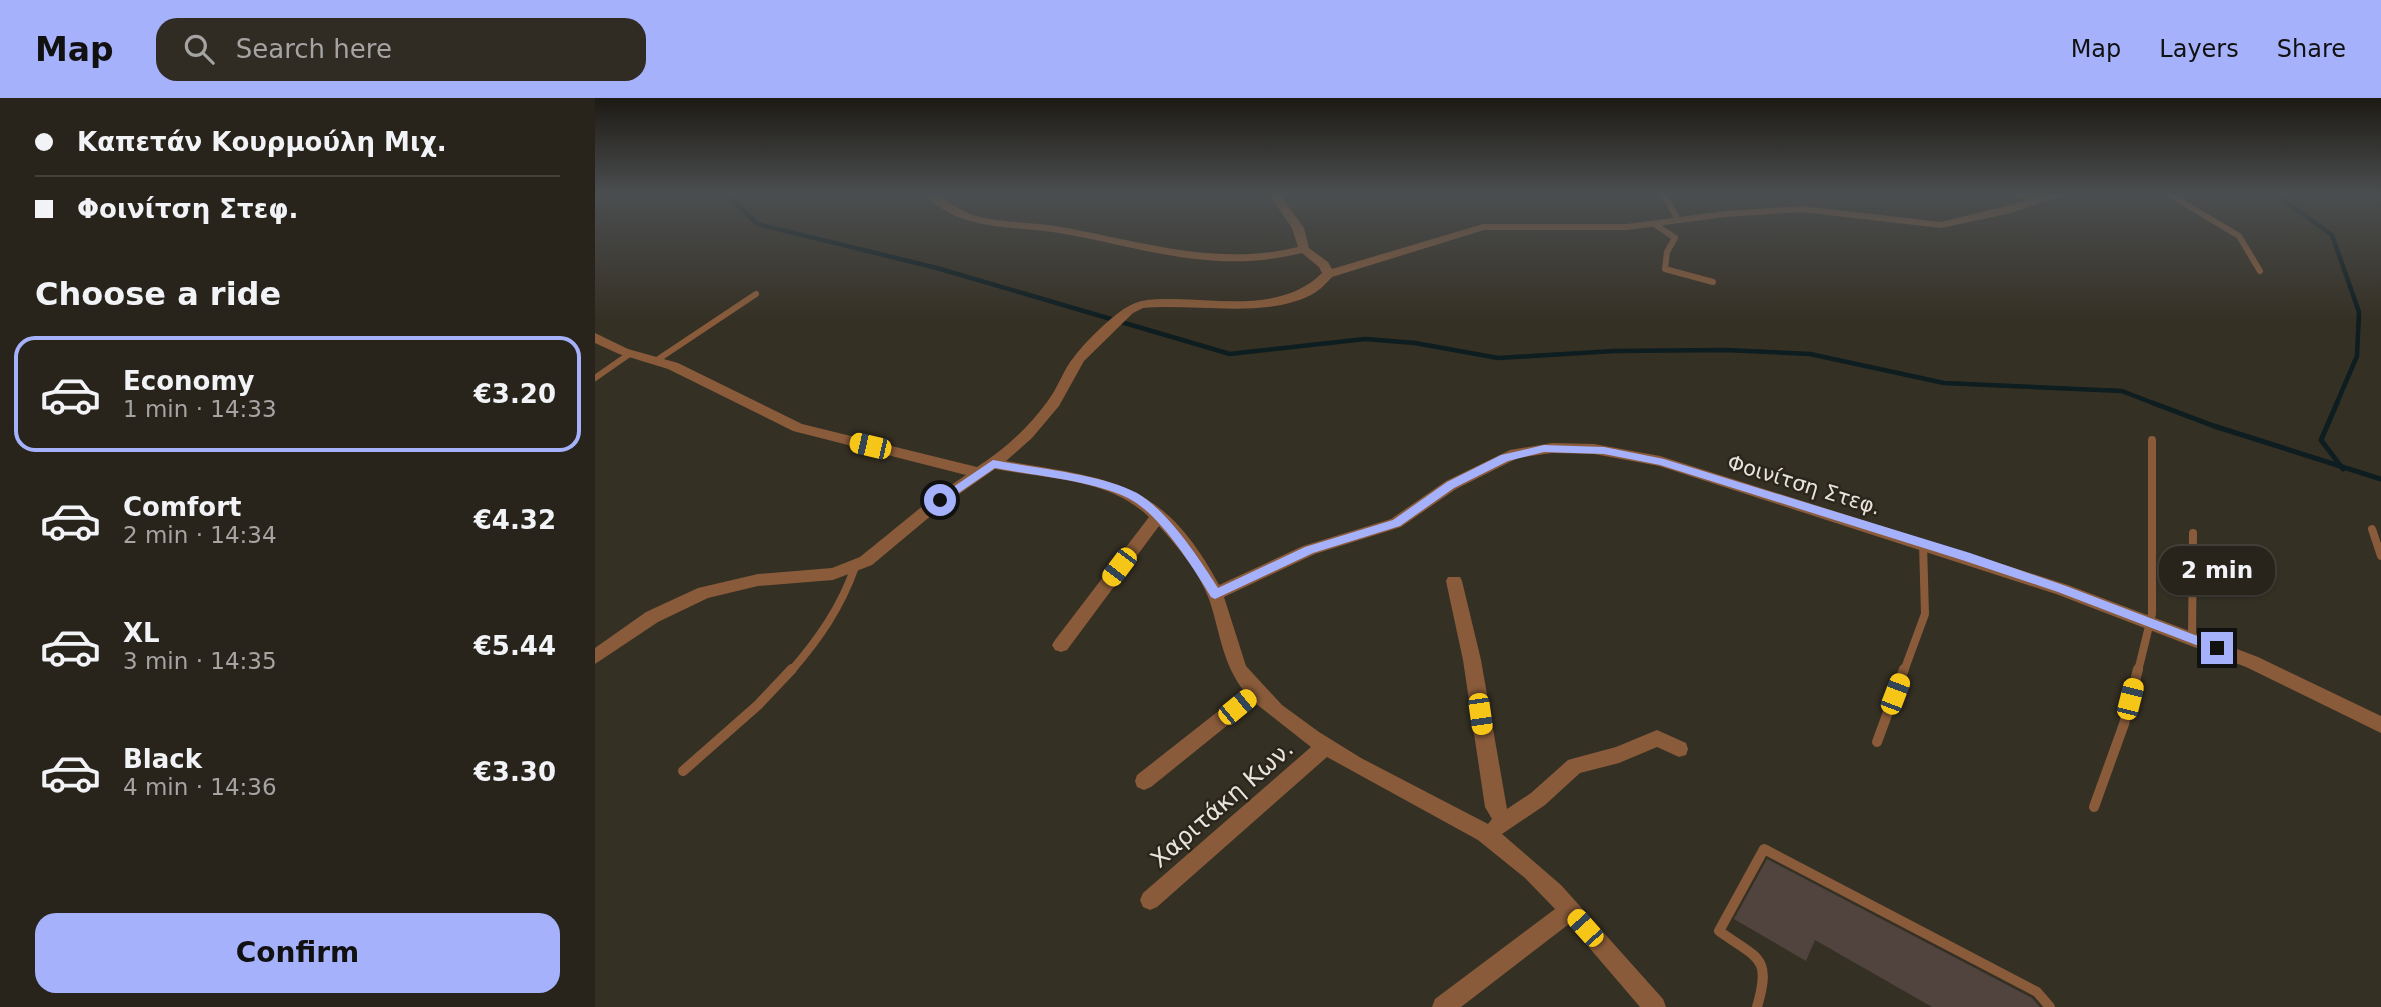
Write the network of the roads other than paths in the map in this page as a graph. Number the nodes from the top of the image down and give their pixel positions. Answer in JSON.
{"nodes":[{"id":1,"x":1082,"y":235,"type":"edge"},
{"id":2,"x":1299,"y":235,"type":"edge"},
{"id":3,"x":1453,"y":235,"type":"edge"},
{"id":4,"x":1670,"y":235,"type":"edge"},
{"id":5,"x":2238,"y":235,"type":"edge"},
{"id":6,"x":1304,"y":249,"type":"junction"},
{"id":7,"x":2260,"y":271,"type":"dead end"},
{"id":8,"x":1328,"y":274,"type":"junction"},
{"id":9,"x":1713,"y":282,"type":"dead end"},
{"id":10,"x":756,"y":294,"type":"dead end"},
{"id":11,"x":595,"y":337,"type":"edge"},
{"id":12,"x":628,"y":355,"type":"junction"},
{"id":13,"x":657,"y":360,"type":"junction"},
{"id":14,"x":595,"y":377,"type":"edge"},
{"id":15,"x":2152,"y":440,"type":"dead end"},
{"id":16,"x":986,"y":469,"type":"junction"},
{"id":17,"x":1158,"y":516,"type":"junction"},
{"id":18,"x":2372,"y":529,"type":"dead end"},
{"id":19,"x":2193,"y":533,"type":"dead end"},
{"id":20,"x":1923,"y":543,"type":"junction"},
{"id":21,"x":2381,"y":556,"type":"edge"},
{"id":22,"x":855,"y":567,"type":"junction"},
{"id":23,"x":1454,"y":581,"type":"dead end"},
{"id":24,"x":1215,"y":594,"type":"junction"},
{"id":25,"x":2149,"y":624,"type":"junction"},
{"id":26,"x":2192,"y":639,"type":"junction"},
{"id":27,"x":1061,"y":645,"type":"dead end"},
{"id":28,"x":595,"y":657,"type":"edge"},
{"id":29,"x":1256,"y":692,"type":"junction"},
{"id":30,"x":2381,"y":726,"type":"edge"},
{"id":31,"x":1877,"y":742,"type":"dead end"},
{"id":32,"x":1327,"y":745,"type":"junction"},
{"id":33,"x":1679,"y":749,"type":"dead end"},
{"id":34,"x":683,"y":771,"type":"dead end"},
{"id":35,"x":1144,"y":781,"type":"dead end"},
{"id":36,"x":2094,"y":807,"type":"dead end"},
{"id":37,"x":1504,"y":822,"type":"junction"},
{"id":38,"x":1487,"y":834,"type":"junction"},
{"id":39,"x":1150,"y":900,"type":"dead end"},
{"id":40,"x":1569,"y":911,"type":"junction"},
{"id":41,"x":1646,"y":1004,"type":"edge"},
{"id":42,"x":1443,"y":1007,"type":"edge"},
{"id":43,"x":1757,"y":1007,"type":"edge"},
{"id":44,"x":2050,"y":1007,"type":"edge"}],
"edges":[{"from":1,"to":6,"type":"street"},
{"from":2,"to":6,"type":"street"},
{"from":3,"to":8,"type":"street"},
{"from":4,"to":9,"type":"lane"},
{"from":5,"to":7,"type":"lane"},
{"from":6,"to":8,"type":"street"},
{"from":8,"to":16,"type":"street"},
{"from":10,"to":13,"type":"lane"},
{"from":11,"to":12,"type":"street"},
{"from":12,"to":13,"type":"street"},
{"from":12,"to":14,"type":"lane"},
{"from":13,"to":16,"type":"street"},
{"from":15,"to":25,"type":"lane"},
{"from":16,"to":17,"type":"street"},
{"from":16,"to":22,"type":"street"},
{"from":17,"to":24,"type":"street"},
{"from":17,"to":27,"type":"street"},
{"from":18,"to":21,"type":"lane"},
{"from":19,"to":26,"type":"lane"},
{"from":20,"to":24,"type":"street","name":"Φοινίτση Στεφ."},
{"from":20,"to":25,"type":"street","name":"Φοινίτση Στεφ."},
{"from":20,"to":31,"type":"lane"},
{"from":22,"to":28,"type":"street"},
{"from":22,"to":34,"type":"lane"},
{"from":23,"to":37,"type":"street"},
{"from":24,"to":29,"type":"street"},
{"from":25,"to":26,"type":"street","name":"Φοινίτση Στεφ."},
{"from":25,"to":36,"type":"lane"},
{"from":26,"to":30,"type":"street","name":"Φοινίτση Στεφ."},
{"from":29,"to":32,"type":"street"},
{"from":29,"to":35,"type":"street"},
{"from":32,"to":38,"type":"street"},
{"from":32,"to":39,"type":"street","name":"Χαριτάκη Κων."},
{"from":33,"to":37,"type":"street"},
{"from":37,"to":38,"type":"street"},
{"from":38,"to":40,"type":"street"},
{"from":40,"to":41,"type":"street"},
{"from":40,"to":42,"type":"street"},
{"from":43,"to":44,"type":"lane"}]}
